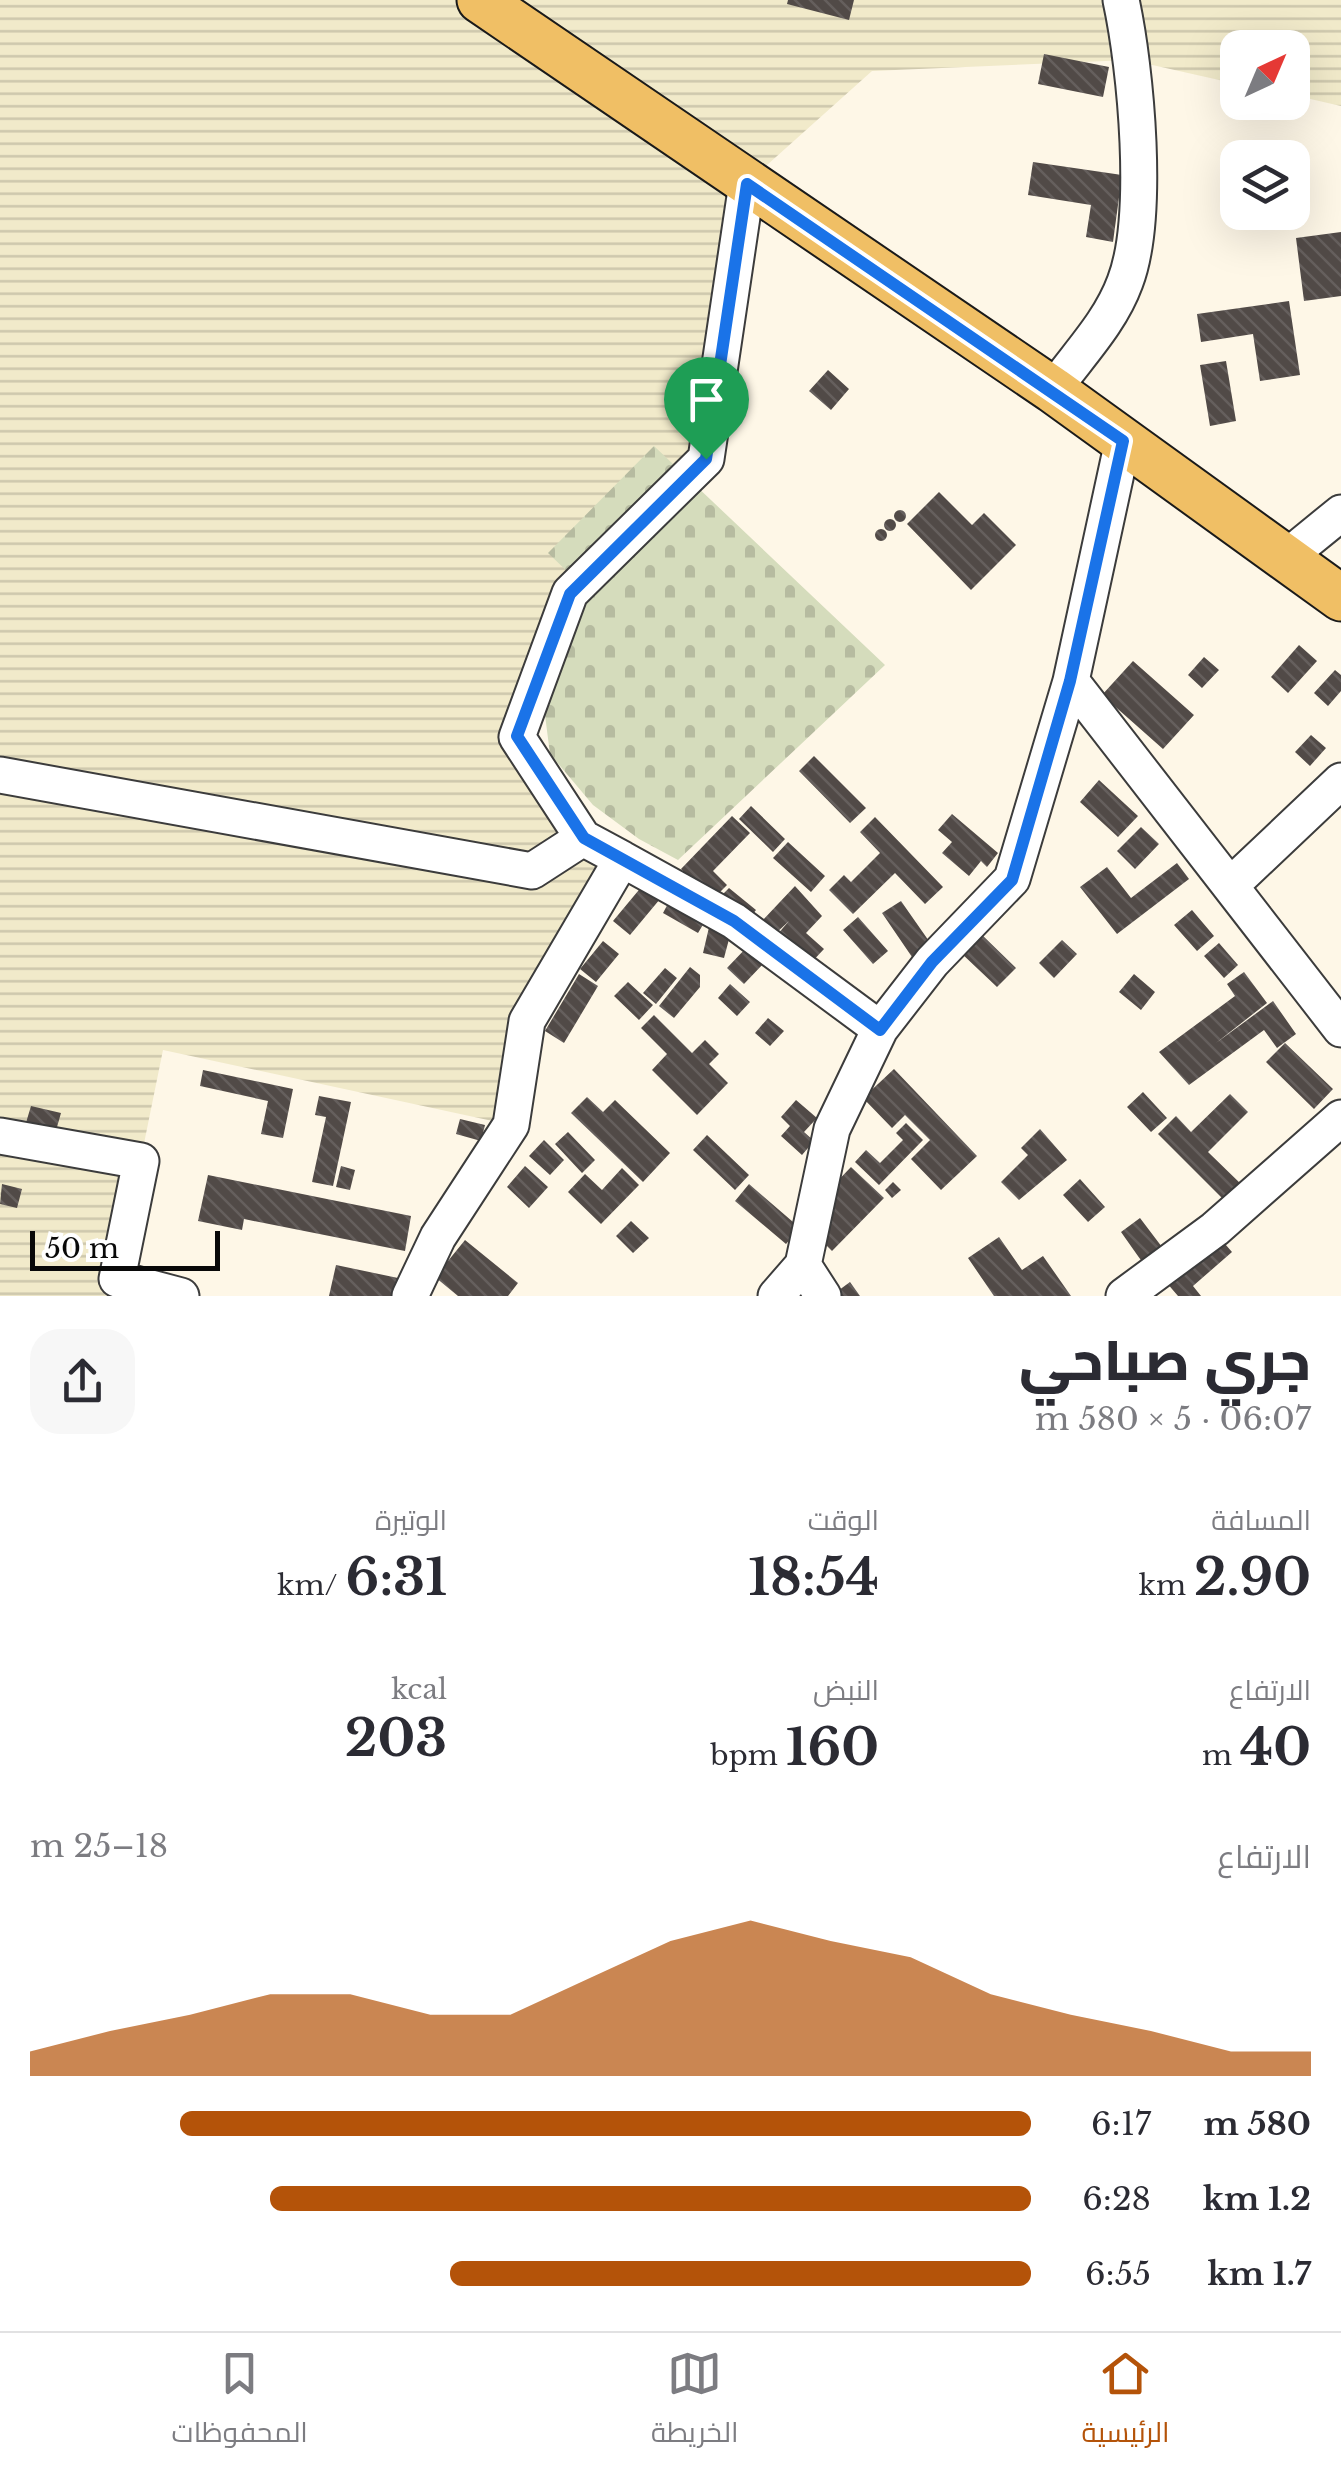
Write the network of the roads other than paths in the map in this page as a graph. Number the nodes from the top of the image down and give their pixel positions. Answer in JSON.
{"nodes":[{"id":1,"x":480,"y":0,"type":"edge"},
{"id":2,"x":1121,"y":0,"type":"edge"},
{"id":3,"x":747,"y":184,"type":"junction"},
{"id":4,"x":1053,"y":390,"type":"junction"},
{"id":5,"x":1123,"y":441,"type":"junction"},
{"id":6,"x":1341,"y":513,"type":"edge"},
{"id":7,"x":1287,"y":558,"type":"junction"},
{"id":8,"x":1341,"y":598,"type":"edge"},
{"id":9,"x":1070,"y":681,"type":"junction"},
{"id":10,"x":0,"y":775,"type":"edge"},
{"id":11,"x":1341,"y":780,"type":"edge"},
{"id":12,"x":584,"y":838,"type":"junction"},
{"id":13,"x":622,"y":859,"type":"junction"},
{"id":14,"x":1230,"y":886,"type":"junction"},
{"id":15,"x":1341,"y":1029,"type":"edge"},
{"id":16,"x":880,"y":1030,"type":"junction"},
{"id":17,"x":1341,"y":1118,"type":"edge"},
{"id":18,"x":0,"y":1136,"type":"edge"},
{"id":19,"x":802,"y":1265,"type":"junction"},
{"id":20,"x":180,"y":1296,"type":"edge"},
{"id":21,"x":410,"y":1296,"type":"edge"},
{"id":22,"x":776,"y":1296,"type":"edge"},
{"id":23,"x":823,"y":1296,"type":"edge"},
{"id":24,"x":1124,"y":1296,"type":"edge"}],
"edges":[{"from":1,"to":3,"type":"main road"},
{"from":2,"to":4,"type":"street"},
{"from":3,"to":4,"type":"main road"},
{"from":3,"to":12,"type":"street"},
{"from":4,"to":5,"type":"main road"},
{"from":5,"to":7,"type":"main road"},
{"from":5,"to":9,"type":"street"},
{"from":6,"to":7,"type":"street"},
{"from":7,"to":8,"type":"main road"},
{"from":9,"to":14,"type":"street"},
{"from":9,"to":16,"type":"street"},
{"from":10,"to":12,"type":"street"},
{"from":11,"to":14,"type":"street"},
{"from":12,"to":13,"type":"street"},
{"from":13,"to":16,"type":"street"},
{"from":13,"to":21,"type":"street"},
{"from":14,"to":15,"type":"street"},
{"from":16,"to":19,"type":"street"},
{"from":17,"to":24,"type":"street"},
{"from":18,"to":20,"type":"street"},
{"from":19,"to":22,"type":"street"},
{"from":19,"to":23,"type":"street"}]}
